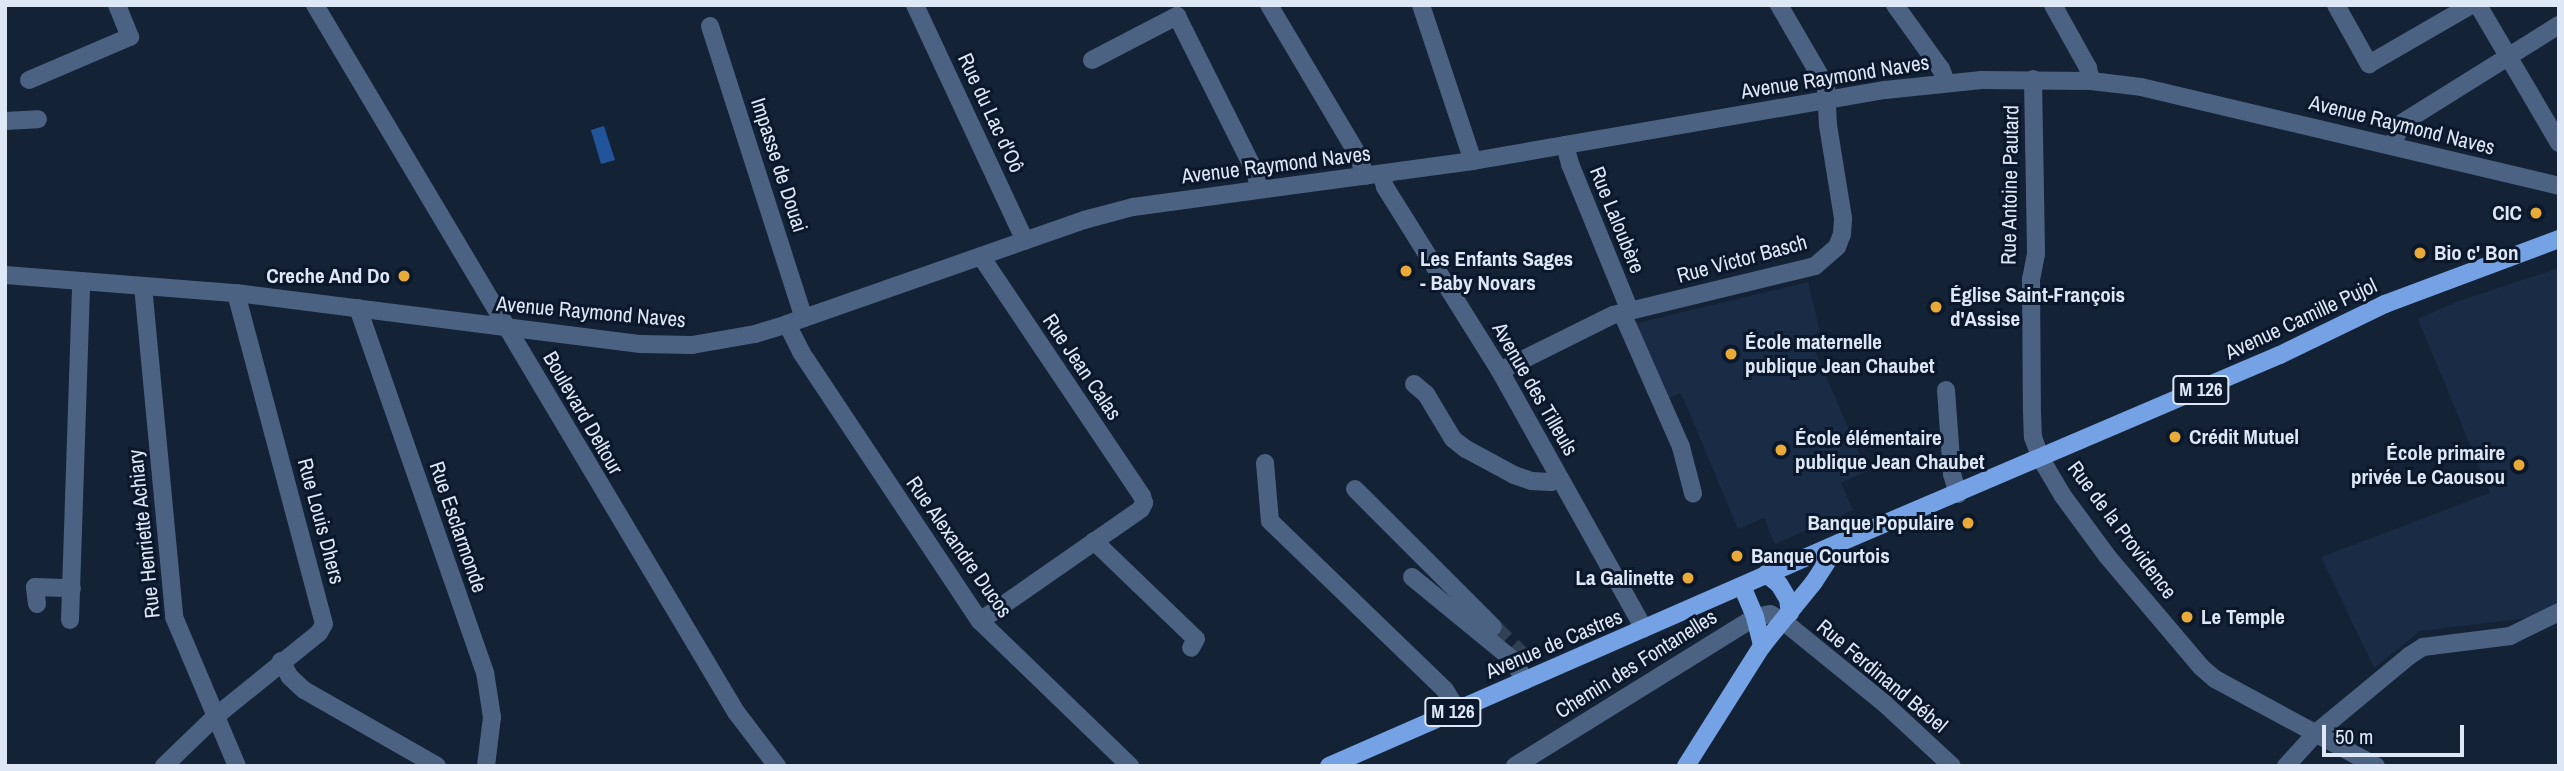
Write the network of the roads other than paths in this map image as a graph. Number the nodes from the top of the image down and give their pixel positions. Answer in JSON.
{"nodes":[{"id":1,"x":117,"y":5,"type":"edge"},
{"id":2,"x":315,"y":5,"type":"edge"},
{"id":3,"x":915,"y":5,"type":"edge"},
{"id":4,"x":1269,"y":5,"type":"edge"},
{"id":5,"x":1421,"y":5,"type":"edge"},
{"id":6,"x":1779,"y":5,"type":"edge"},
{"id":7,"x":1895,"y":5,"type":"edge"},
{"id":8,"x":2053,"y":5,"type":"edge"},
{"id":9,"x":2336,"y":5,"type":"edge"},
{"id":10,"x":2471,"y":5,"type":"edge"},
{"id":11,"x":2479,"y":5,"type":"edge"},
{"id":12,"x":2559,"y":25,"type":"edge"},
{"id":13,"x":710,"y":26,"type":"dead end"},
{"id":14,"x":2509,"y":57,"type":"junction"},
{"id":15,"x":1092,"y":60,"type":"dead end"},
{"id":16,"x":2034,"y":79,"type":"junction"},
{"id":17,"x":29,"y":80,"type":"dead end"},
{"id":18,"x":2091,"y":81,"type":"junction"},
{"id":19,"x":1945,"y":82,"type":"junction"},
{"id":20,"x":1827,"y":100,"type":"junction"},
{"id":21,"x":38,"y":119,"type":"dead end"},
{"id":22,"x":5,"y":121,"type":"edge"},
{"id":23,"x":2559,"y":143,"type":"edge"},
{"id":24,"x":1565,"y":145,"type":"junction"},
{"id":25,"x":2392,"y":146,"type":"junction"},
{"id":26,"x":1473,"y":161,"type":"junction"},
{"id":27,"x":1374,"y":176,"type":"junction"},
{"id":28,"x":2559,"y":186,"type":"edge"},
{"id":29,"x":1259,"y":189,"type":"junction"},
{"id":30,"x":2559,"y":239,"type":"edge"},
{"id":31,"x":1025,"y":242,"type":"junction"},
{"id":32,"x":981,"y":256,"type":"junction"},
{"id":33,"x":5,"y":275,"type":"edge"},
{"id":34,"x":81,"y":281,"type":"junction"},
{"id":35,"x":143,"y":286,"type":"junction"},
{"id":36,"x":236,"y":293,"type":"junction"},
{"id":37,"x":358,"y":308,"type":"junction"},
{"id":38,"x":1626,"y":312,"type":"junction"},
{"id":39,"x":796,"y":321,"type":"junction"},
{"id":40,"x":507,"y":328,"type":"junction"},
{"id":41,"x":1500,"y":371,"type":"junction"},
{"id":42,"x":1414,"y":384,"type":"dead end"},
{"id":43,"x":1946,"y":390,"type":"dead end"},
{"id":44,"x":2041,"y":459,"type":"junction"},
{"id":45,"x":1265,"y":463,"type":"dead end"},
{"id":46,"x":1559,"y":477,"type":"junction"},
{"id":47,"x":1355,"y":489,"type":"dead end"},
{"id":48,"x":1693,"y":492,"type":"dead end"},
{"id":49,"x":1958,"y":494,"type":"junction"},
{"id":50,"x":1094,"y":541,"type":"junction"},
{"id":51,"x":1839,"y":543,"type":"junction"},
{"id":52,"x":1412,"y":577,"type":"dead end"},
{"id":53,"x":1755,"y":580,"type":"junction"},
{"id":54,"x":72,"y":589,"type":"junction"},
{"id":55,"x":37,"y":604,"type":"dead end"},
{"id":56,"x":2559,"y":612,"type":"edge"},
{"id":57,"x":1755,"y":617,"type":"junction"},
{"id":58,"x":1786,"y":617,"type":"junction"},
{"id":59,"x":70,"y":620,"type":"dead end"},
{"id":60,"x":980,"y":621,"type":"junction"},
{"id":61,"x":1493,"y":627,"type":"tunnel mouth"},
{"id":62,"x":1644,"y":629,"type":"junction"},
{"id":63,"x":1762,"y":646,"type":"junction"},
{"id":64,"x":1191,"y":648,"type":"dead end"},
{"id":65,"x":1522,"y":656,"type":"tunnel mouth"},
{"id":66,"x":281,"y":661,"type":"junction"},
{"id":67,"x":1530,"y":679,"type":"junction"},
{"id":68,"x":1457,"y":710,"type":"junction"},
{"id":69,"x":216,"y":716,"type":"junction"},
{"id":70,"x":2316,"y":733,"type":"junction"},
{"id":71,"x":164,"y":766,"type":"edge"},
{"id":72,"x":237,"y":766,"type":"edge"},
{"id":73,"x":436,"y":766,"type":"edge"},
{"id":74,"x":486,"y":766,"type":"edge"},
{"id":75,"x":777,"y":766,"type":"edge"},
{"id":76,"x":1130,"y":766,"type":"edge"},
{"id":77,"x":1329,"y":766,"type":"edge"},
{"id":78,"x":1515,"y":766,"type":"edge"},
{"id":79,"x":1686,"y":766,"type":"edge"},
{"id":80,"x":1952,"y":766,"type":"edge"},
{"id":81,"x":2286,"y":766,"type":"edge"},
{"id":82,"x":2376,"y":766,"type":"edge"}],
"edges":[{"from":1,"to":17,"type":"street"},
{"from":2,"to":40,"type":"street","name":"Boulevard Deltour"},
{"from":3,"to":31,"type":"street","name":"Rue du Lac d'Oô"},
{"from":4,"to":27,"type":"street","name":"Avenue des Tilleuls"},
{"from":5,"to":26,"type":"street"},
{"from":6,"to":20,"type":"street","name":"Rue Victor Basch"},
{"from":7,"to":19,"type":"street"},
{"from":8,"to":18,"type":"street"},
{"from":9,"to":10,"type":"street"},
{"from":11,"to":14,"type":"street"},
{"from":12,"to":14,"type":"street"},
{"from":13,"to":39,"type":"street","name":"Impasse de Douai"},
{"from":14,"to":23,"type":"street"},
{"from":14,"to":25,"type":"street"},
{"from":15,"to":29,"type":"street"},
{"from":16,"to":18,"type":"street","name":"Avenue Raymond Naves"},
{"from":16,"to":19,"type":"street","name":"Avenue Raymond Naves"},
{"from":16,"to":44,"type":"street","name":"Rue Antoine Pautard"},
{"from":18,"to":25,"type":"street","name":"Avenue Raymond Naves"},
{"from":19,"to":20,"type":"street","name":"Avenue Raymond Naves"},
{"from":20,"to":24,"type":"street","name":"Avenue Raymond Naves"},
{"from":20,"to":38,"type":"street","name":"Rue Victor Basch"},
{"from":21,"to":22,"type":"street"},
{"from":24,"to":26,"type":"street","name":"Avenue Raymond Naves"},
{"from":24,"to":38,"type":"street","name":"Rue Laloubère"},
{"from":25,"to":28,"type":"street","name":"Avenue Raymond Naves"},
{"from":26,"to":27,"type":"street","name":"Avenue Raymond Naves"},
{"from":27,"to":29,"type":"street","name":"Avenue Raymond Naves"},
{"from":27,"to":41,"type":"street","name":"Avenue des Tilleuls"},
{"from":29,"to":31,"type":"street","name":"Avenue Raymond Naves"},
{"from":30,"to":44,"type":"main road","name":"Avenue Camille Pujol","number":"M 126"},
{"from":31,"to":32,"type":"street","name":"Avenue Raymond Naves"},
{"from":32,"to":39,"type":"street","name":"Avenue Raymond Naves"},
{"from":32,"to":50,"type":"street","name":"Rue Jean Calas"},
{"from":33,"to":34,"type":"street","name":"Avenue Raymond Naves"},
{"from":34,"to":35,"type":"street","name":"Avenue Raymond Naves"},
{"from":34,"to":54,"type":"street"},
{"from":35,"to":36,"type":"street","name":"Avenue Raymond Naves"},
{"from":35,"to":69,"type":"street","name":"Rue Henriette Achiary"},
{"from":36,"to":37,"type":"street","name":"Avenue Raymond Naves"},
{"from":36,"to":66,"type":"street","name":"Rue Louis Dhers"},
{"from":37,"to":40,"type":"street","name":"Avenue Raymond Naves"},
{"from":37,"to":74,"type":"street","name":"Rue Esclarmonde"},
{"from":38,"to":41,"type":"street","name":"Rue Victor Basch"},
{"from":38,"to":48,"type":"street","name":"Rue Laloubère"},
{"from":39,"to":40,"type":"street","name":"Avenue Raymond Naves"},
{"from":39,"to":60,"type":"street","name":"Rue Alexandre Ducos"},
{"from":40,"to":75,"type":"street","name":"Boulevard Deltour"},
{"from":41,"to":46,"type":"street","name":"Avenue des Tilleuls"},
{"from":42,"to":46,"type":"street"},
{"from":43,"to":49,"type":"street"},
{"from":44,"to":49,"type":"main road","name":"Avenue Camille Pujol","number":"M 126"},
{"from":44,"to":70,"type":"street","name":"Rue de la Providence"},
{"from":45,"to":68,"type":"street"},
{"from":46,"to":62,"type":"street","name":"Avenue des Tilleuls"},
{"from":47,"to":61,"type":"street"},
{"from":49,"to":51,"type":"main road","name":"Avenue Camille Pujol","number":"M 126"},
{"from":50,"to":60,"type":"street"},
{"from":50,"to":64,"type":"street"},
{"from":51,"to":53,"type":"main road","name":"Avenue Camille Pujol","number":"M 126"},
{"from":51,"to":58,"type":"main road"},
{"from":52,"to":67,"type":"street"},
{"from":53,"to":57,"type":"main road"},
{"from":53,"to":58,"type":"main road"},
{"from":53,"to":62,"type":"main road","name":"Avenue de Castres","number":"M 126"},
{"from":54,"to":55,"type":"street"},
{"from":54,"to":59,"type":"street"},
{"from":56,"to":70,"type":"street"},
{"from":57,"to":58,"type":"street"},
{"from":57,"to":63,"type":"main road"},
{"from":57,"to":78,"type":"street","name":"Chemin des Fontanelles"},
{"from":58,"to":63,"type":"main road"},
{"from":58,"to":80,"type":"street","name":"Rue Ferdinand Bébel"},
{"from":60,"to":76,"type":"street","name":"Rue Alexandre Ducos"},
{"from":62,"to":67,"type":"main road","name":"Avenue de Castres","number":"M 126"},
{"from":63,"to":79,"type":"main road"},
{"from":65,"to":67,"type":"street"},
{"from":66,"to":69,"type":"street","name":"Rue Louis Dhers"},
{"from":66,"to":73,"type":"street"},
{"from":67,"to":68,"type":"main road","name":"Avenue de Castres","number":"M 126"},
{"from":68,"to":77,"type":"main road","name":"Avenue de Castres","number":"M 126"},
{"from":69,"to":71,"type":"street","name":"Rue Louis Dhers"},
{"from":69,"to":72,"type":"street","name":"Rue Henriette Achiary"},
{"from":70,"to":81,"type":"street"},
{"from":70,"to":82,"type":"street","name":"Rue de la Providence"}]}
